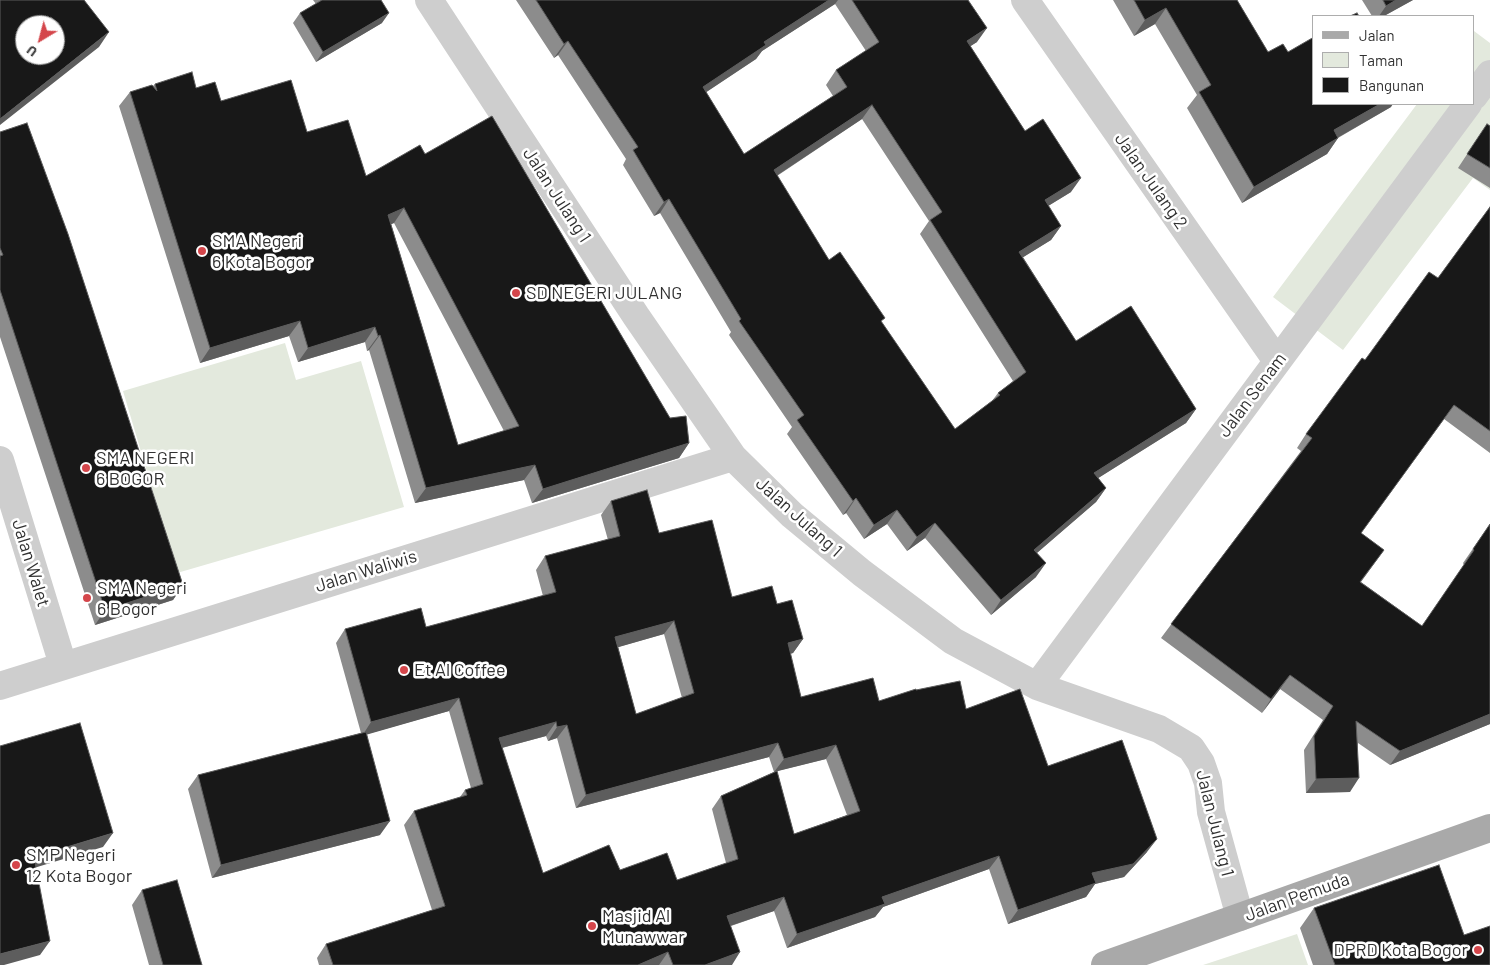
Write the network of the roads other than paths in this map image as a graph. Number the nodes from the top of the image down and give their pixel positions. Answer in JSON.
{"nodes":[{"id":1,"x":429,"y":0,"type":"edge"},
{"id":2,"x":1025,"y":0,"type":"edge"},
{"id":3,"x":1490,"y":74,"type":"edge"},
{"id":4,"x":1475,"y":95,"type":"edge"},
{"id":5,"x":1467,"y":105,"type":"edge"},
{"id":6,"x":1277,"y":361,"type":"junction"},
{"id":7,"x":733,"y":457,"type":"junction"},
{"id":8,"x":0,"y":460,"type":"edge"},
{"id":9,"x":63,"y":665,"type":"junction"},
{"id":10,"x":0,"y":686,"type":"edge"},
{"id":11,"x":1037,"y":686,"type":"junction"},
{"id":12,"x":1490,"y":828,"type":"edge"},
{"id":13,"x":1240,"y":917,"type":"junction"},
{"id":14,"x":1105,"y":965,"type":"edge"}],
"edges":[{"from":1,"to":7,"type":"street","name":"Jalan Julang 1"},
{"from":2,"to":6,"type":"street","name":"Jalan Julang 2"},
{"from":3,"to":4,"type":"street"},
{"from":5,"to":6,"type":"street","name":"Jalan Senam"},
{"from":6,"to":11,"type":"street","name":"Jalan Senam"},
{"from":7,"to":9,"type":"street","name":"Jalan Waliwis"},
{"from":7,"to":11,"type":"street","name":"Jalan Julang 1"},
{"from":8,"to":9,"type":"street","name":"Jalan Walet"},
{"from":9,"to":10,"type":"street","name":"Jalan Waliwis"},
{"from":11,"to":13,"type":"street","name":"Jalan Julang 1"},
{"from":12,"to":13,"type":"main road","name":"Jalan Pemuda"},
{"from":13,"to":14,"type":"main road","name":"Jalan Pemuda"}]}
